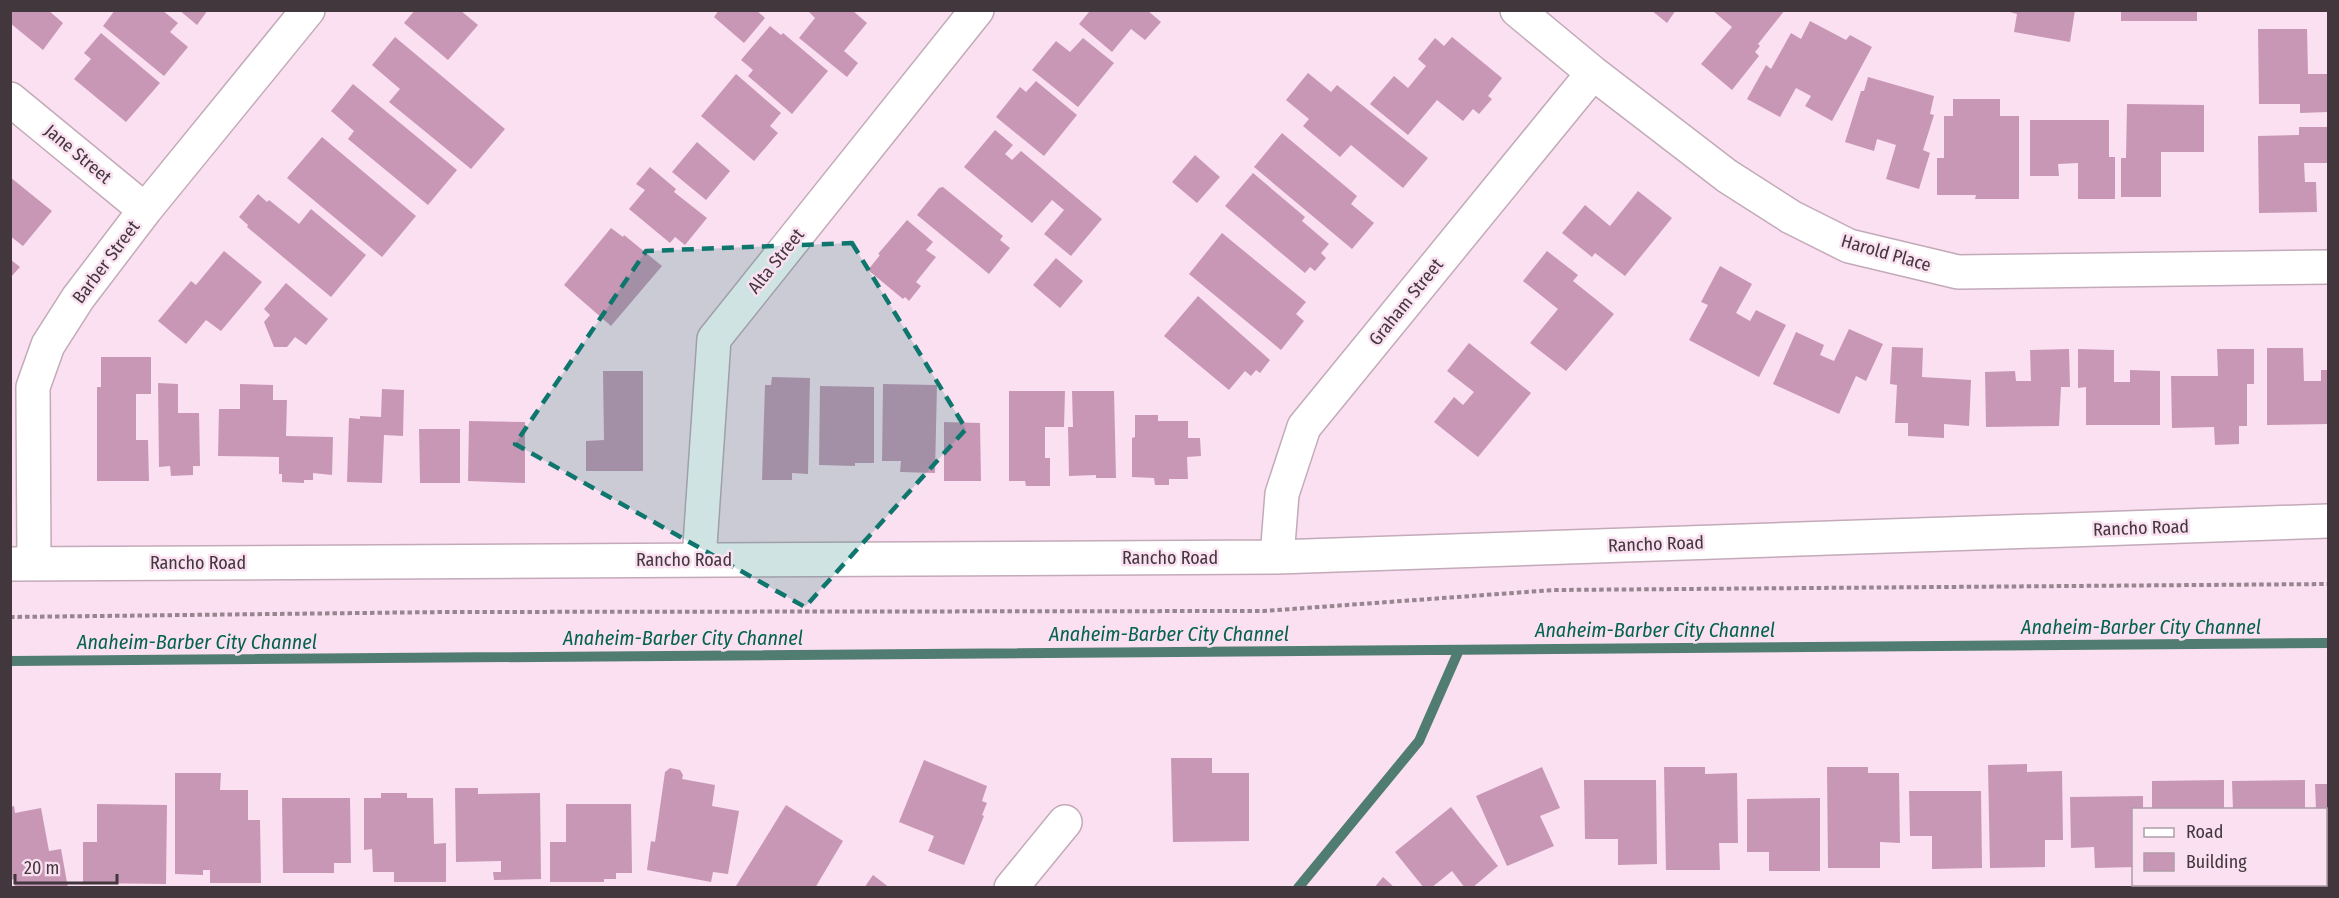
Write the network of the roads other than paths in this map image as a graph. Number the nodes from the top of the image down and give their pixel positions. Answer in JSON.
{"nodes":[{"id":1,"x":308,"y":10,"type":"edge"},
{"id":2,"x":977,"y":10,"type":"edge"},
{"id":3,"x":1517,"y":10,"type":"edge"},
{"id":4,"x":1593,"y":74,"type":"junction"},
{"id":5,"x":10,"y":99,"type":"edge"},
{"id":6,"x":144,"y":210,"type":"junction"},
{"id":7,"x":2328,"y":267,"type":"edge"},
{"id":8,"x":2328,"y":521,"type":"edge"},
{"id":9,"x":1277,"y":557,"type":"junction"},
{"id":10,"x":699,"y":560,"type":"junction"},
{"id":11,"x":22,"y":564,"type":"edge"},
{"id":12,"x":1065,"y":822,"type":"dead end"},
{"id":13,"x":1011,"y":888,"type":"edge"}],
"edges":[{"from":1,"to":6,"type":"street","name":"Barber Street"},
{"from":2,"to":10,"type":"street","name":"Alta Street"},
{"from":3,"to":4,"type":"street","name":"Harold Place"},
{"from":4,"to":7,"type":"street","name":"Harold Place"},
{"from":4,"to":9,"type":"street","name":"Graham Street"},
{"from":5,"to":6,"type":"street","name":"Jane Street"},
{"from":6,"to":11,"type":"street","name":"Barber Street"},
{"from":8,"to":9,"type":"street","name":"Rancho Road"},
{"from":9,"to":10,"type":"street","name":"Rancho Road"},
{"from":10,"to":11,"type":"street","name":"Rancho Road"},
{"from":12,"to":13,"type":"street"}]}
